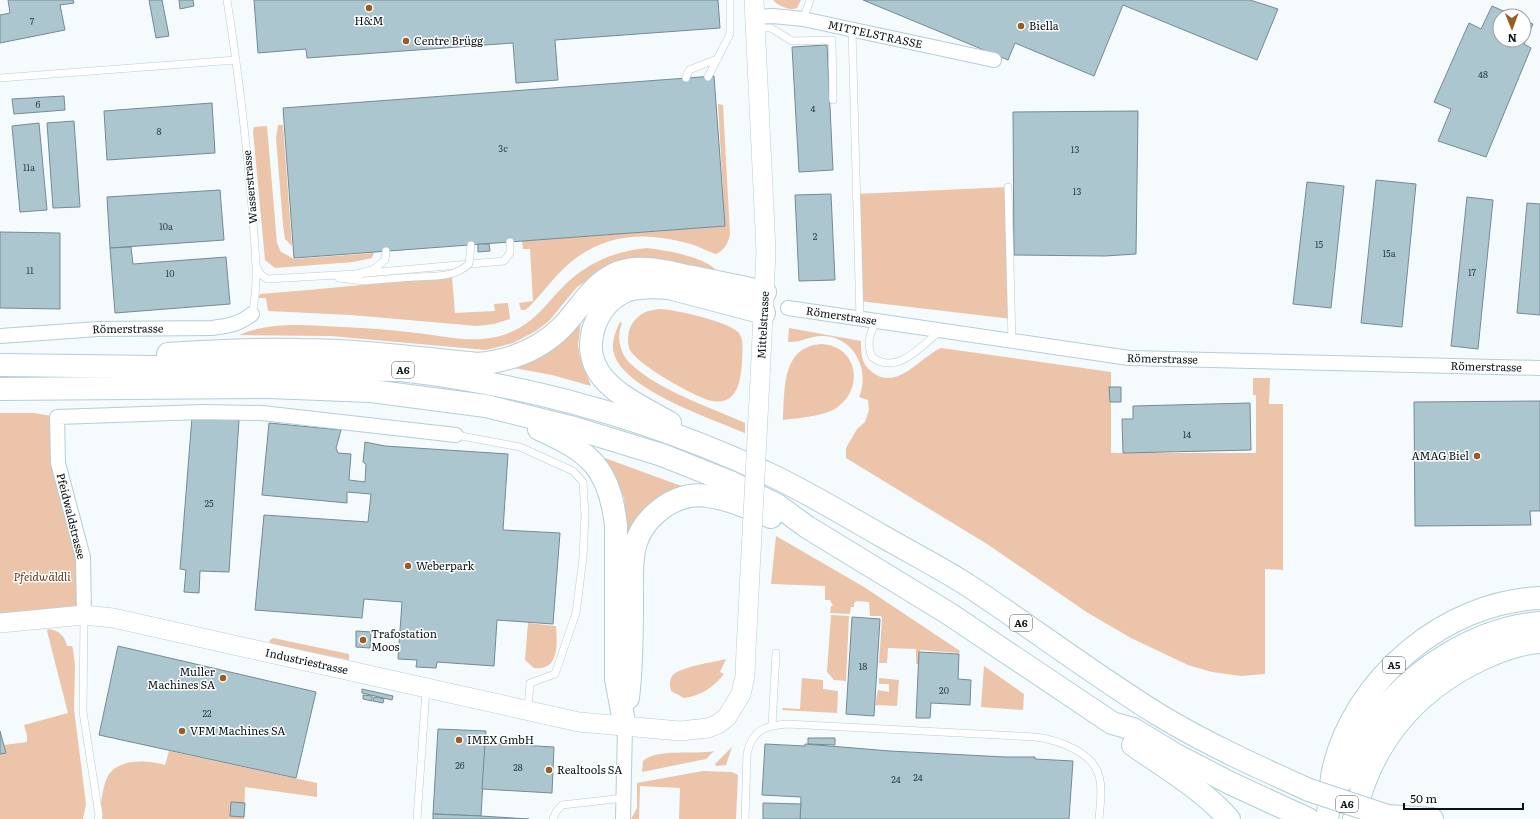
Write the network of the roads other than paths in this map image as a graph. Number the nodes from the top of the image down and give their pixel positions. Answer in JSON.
{"nodes":[{"id":1,"x":227,"y":0,"type":"edge"},
{"id":2,"x":730,"y":0,"type":"edge"},
{"id":3,"x":810,"y":0,"type":"edge"},
{"id":4,"x":755,"y":15,"type":"edge"},
{"id":5,"x":804,"y":19,"type":"junction"},
{"id":6,"x":852,"y":30,"type":"junction"},
{"id":7,"x":717,"y":59,"type":"junction"},
{"id":8,"x":236,"y":60,"type":"junction"},
{"id":9,"x":994,"y":60,"type":"dead end"},
{"id":10,"x":708,"y":77,"type":"dead end"},
{"id":11,"x":0,"y":78,"type":"edge"},
{"id":12,"x":686,"y":78,"type":"dead end"},
{"id":13,"x":833,"y":100,"type":"dead end"},
{"id":14,"x":1008,"y":187,"type":"dead end"},
{"id":15,"x":510,"y":242,"type":"dead end"},
{"id":16,"x":471,"y":245,"type":"dead end"},
{"id":17,"x":386,"y":251,"type":"dead end"},
{"id":18,"x":256,"y":261,"type":"junction"},
{"id":19,"x":356,"y":274,"type":"junction"},
{"id":20,"x":317,"y":276,"type":"junction"},
{"id":21,"x":687,"y":285,"type":"junction"},
{"id":22,"x":764,"y":302,"type":"junction"},
{"id":23,"x":788,"y":308,"type":"dead end"},
{"id":24,"x":252,"y":314,"type":"joint"},
{"id":25,"x":860,"y":318,"type":"junction"},
{"id":26,"x":876,"y":321,"type":"junction"},
{"id":27,"x":941,"y":330,"type":"junction"},
{"id":28,"x":0,"y":336,"type":"edge"},
{"id":29,"x":1012,"y":340,"type":"junction"},
{"id":30,"x":0,"y":365,"type":"edge"},
{"id":31,"x":62,"y":365,"type":"junction"},
{"id":32,"x":1540,"y":368,"type":"edge"},
{"id":33,"x":0,"y":389,"type":"edge"},
{"id":34,"x":486,"y":406,"type":"junction"},
{"id":35,"x":456,"y":435,"type":"joint"},
{"id":36,"x":732,"y":458,"type":"junction"},
{"id":37,"x":807,"y":527,"type":"junction"},
{"id":38,"x":1540,"y":598,"type":"edge"},
{"id":39,"x":84,"y":615,"type":"junction"},
{"id":40,"x":0,"y":623,"type":"edge"},
{"id":41,"x":1540,"y":623,"type":"edge"},
{"id":42,"x":1540,"y":642,"type":"edge"},
{"id":43,"x":776,"y":653,"type":"dead end"},
{"id":44,"x":745,"y":676,"type":"joint"},
{"id":45,"x":426,"y":688,"type":"junction"},
{"id":46,"x":528,"y":712,"type":"junction"},
{"id":47,"x":1112,"y":723,"type":"junction"},
{"id":48,"x":772,"y":726,"type":"junction"},
{"id":49,"x":625,"y":727,"type":"junction"},
{"id":50,"x":624,"y":798,"type":"junction"},
{"id":51,"x":1328,"y":815,"type":"edge"},
{"id":52,"x":1393,"y":817,"type":"edge"},
{"id":53,"x":1304,"y":818,"type":"edge"},
{"id":54,"x":98,"y":819,"type":"edge"},
{"id":55,"x":417,"y":819,"type":"edge"},
{"id":56,"x":553,"y":819,"type":"edge"},
{"id":57,"x":623,"y":819,"type":"edge"},
{"id":58,"x":745,"y":819,"type":"edge"},
{"id":59,"x":1099,"y":819,"type":"edge"},
{"id":60,"x":1229,"y":819,"type":"edge"},
{"id":61,"x":1354,"y":819,"type":"edge"},
{"id":62,"x":1432,"y":819,"type":"edge"}],
"edges":[{"from":1,"to":8,"type":"lane","name":"Wasserstrasse"},
{"from":2,"to":7,"type":"lane"},
{"from":3,"to":5,"type":"lane"},
{"from":4,"to":5,"type":"street","name":"MITTELSTRASSE"},
{"from":4,"to":13,"type":"lane"},
{"from":4,"to":22,"type":"main road","name":"Mittelstrasse"},
{"from":5,"to":6,"type":"street","name":"MITTELSTRASSE"},
{"from":6,"to":9,"type":"street","name":"MITTELSTRASSE"},
{"from":6,"to":25,"type":"lane"},
{"from":7,"to":10,"type":"lane"},
{"from":7,"to":12,"type":"lane"},
{"from":8,"to":11,"type":"lane"},
{"from":8,"to":18,"type":"lane","name":"Wasserstrasse"},
{"from":14,"to":29,"type":"lane"},
{"from":15,"to":19,"type":"lane"},
{"from":16,"to":20,"type":"lane","bridge":true},
{"from":17,"to":19,"type":"lane"},
{"from":18,"to":20,"type":"lane"},
{"from":18,"to":24,"type":"lane","name":"Wasserstrasse"},
{"from":19,"to":20,"type":"lane"},
{"from":21,"to":22,"type":"highway"},
{"from":21,"to":31,"type":"highway"},
{"from":21,"to":36,"type":"highway"},
{"from":22,"to":44,"type":"main road","name":"Mittelstrasse","bridge":true},
{"from":23,"to":25,"type":"street","name":"Römerstrasse"},
{"from":24,"to":28,"type":"street","name":"Römerstrasse"},
{"from":25,"to":26,"type":"street","name":"Römerstrasse"},
{"from":26,"to":27,"type":"street","name":"Römerstrasse"},
{"from":26,"to":27,"type":"lane"},
{"from":27,"to":29,"type":"street","name":"Römerstrasse"},
{"from":29,"to":32,"type":"street","name":"Römerstrasse"},
{"from":30,"to":31,"type":"highway","number":"A6"},
{"from":31,"to":36,"type":"highway","number":"A6"},
{"from":33,"to":34,"type":"highway","number":"A6"},
{"from":34,"to":37,"type":"highway","number":"A6"},
{"from":34,"to":49,"type":"highway"},
{"from":35,"to":39,"type":"street","name":"Pfeidwaldstrasse"},
{"from":35,"to":46,"type":"lane"},
{"from":36,"to":52,"type":"highway","number":"A6","bridge":true},
{"from":37,"to":47,"type":"highway","number":"A6"},
{"from":37,"to":49,"type":"highway"},
{"from":38,"to":51,"type":"highway","number":"A5"},
{"from":39,"to":40,"type":"main road","name":"Industriestrasse"},
{"from":39,"to":45,"type":"main road","name":"Industriestrasse"},
{"from":39,"to":54,"type":"lane"},
{"from":41,"to":51,"type":"highway","number":"A5"},
{"from":42,"to":61,"type":"highway"},
{"from":43,"to":48,"type":"lane"},
{"from":44,"to":49,"type":"main road","name":"Industriestrasse"},
{"from":45,"to":46,"type":"main road","name":"Industriestrasse"},
{"from":45,"to":55,"type":"lane"},
{"from":46,"to":49,"type":"main road","name":"Industriestrasse"},
{"from":47,"to":53,"type":"highway","number":"A6"},
{"from":47,"to":60,"type":"highway"},
{"from":48,"to":58,"type":"lane"},
{"from":48,"to":59,"type":"lane"},
{"from":49,"to":50,"type":"street"},
{"from":50,"to":56,"type":"lane"},
{"from":50,"to":57,"type":"street"},
{"from":52,"to":62,"type":"highway"}]}
